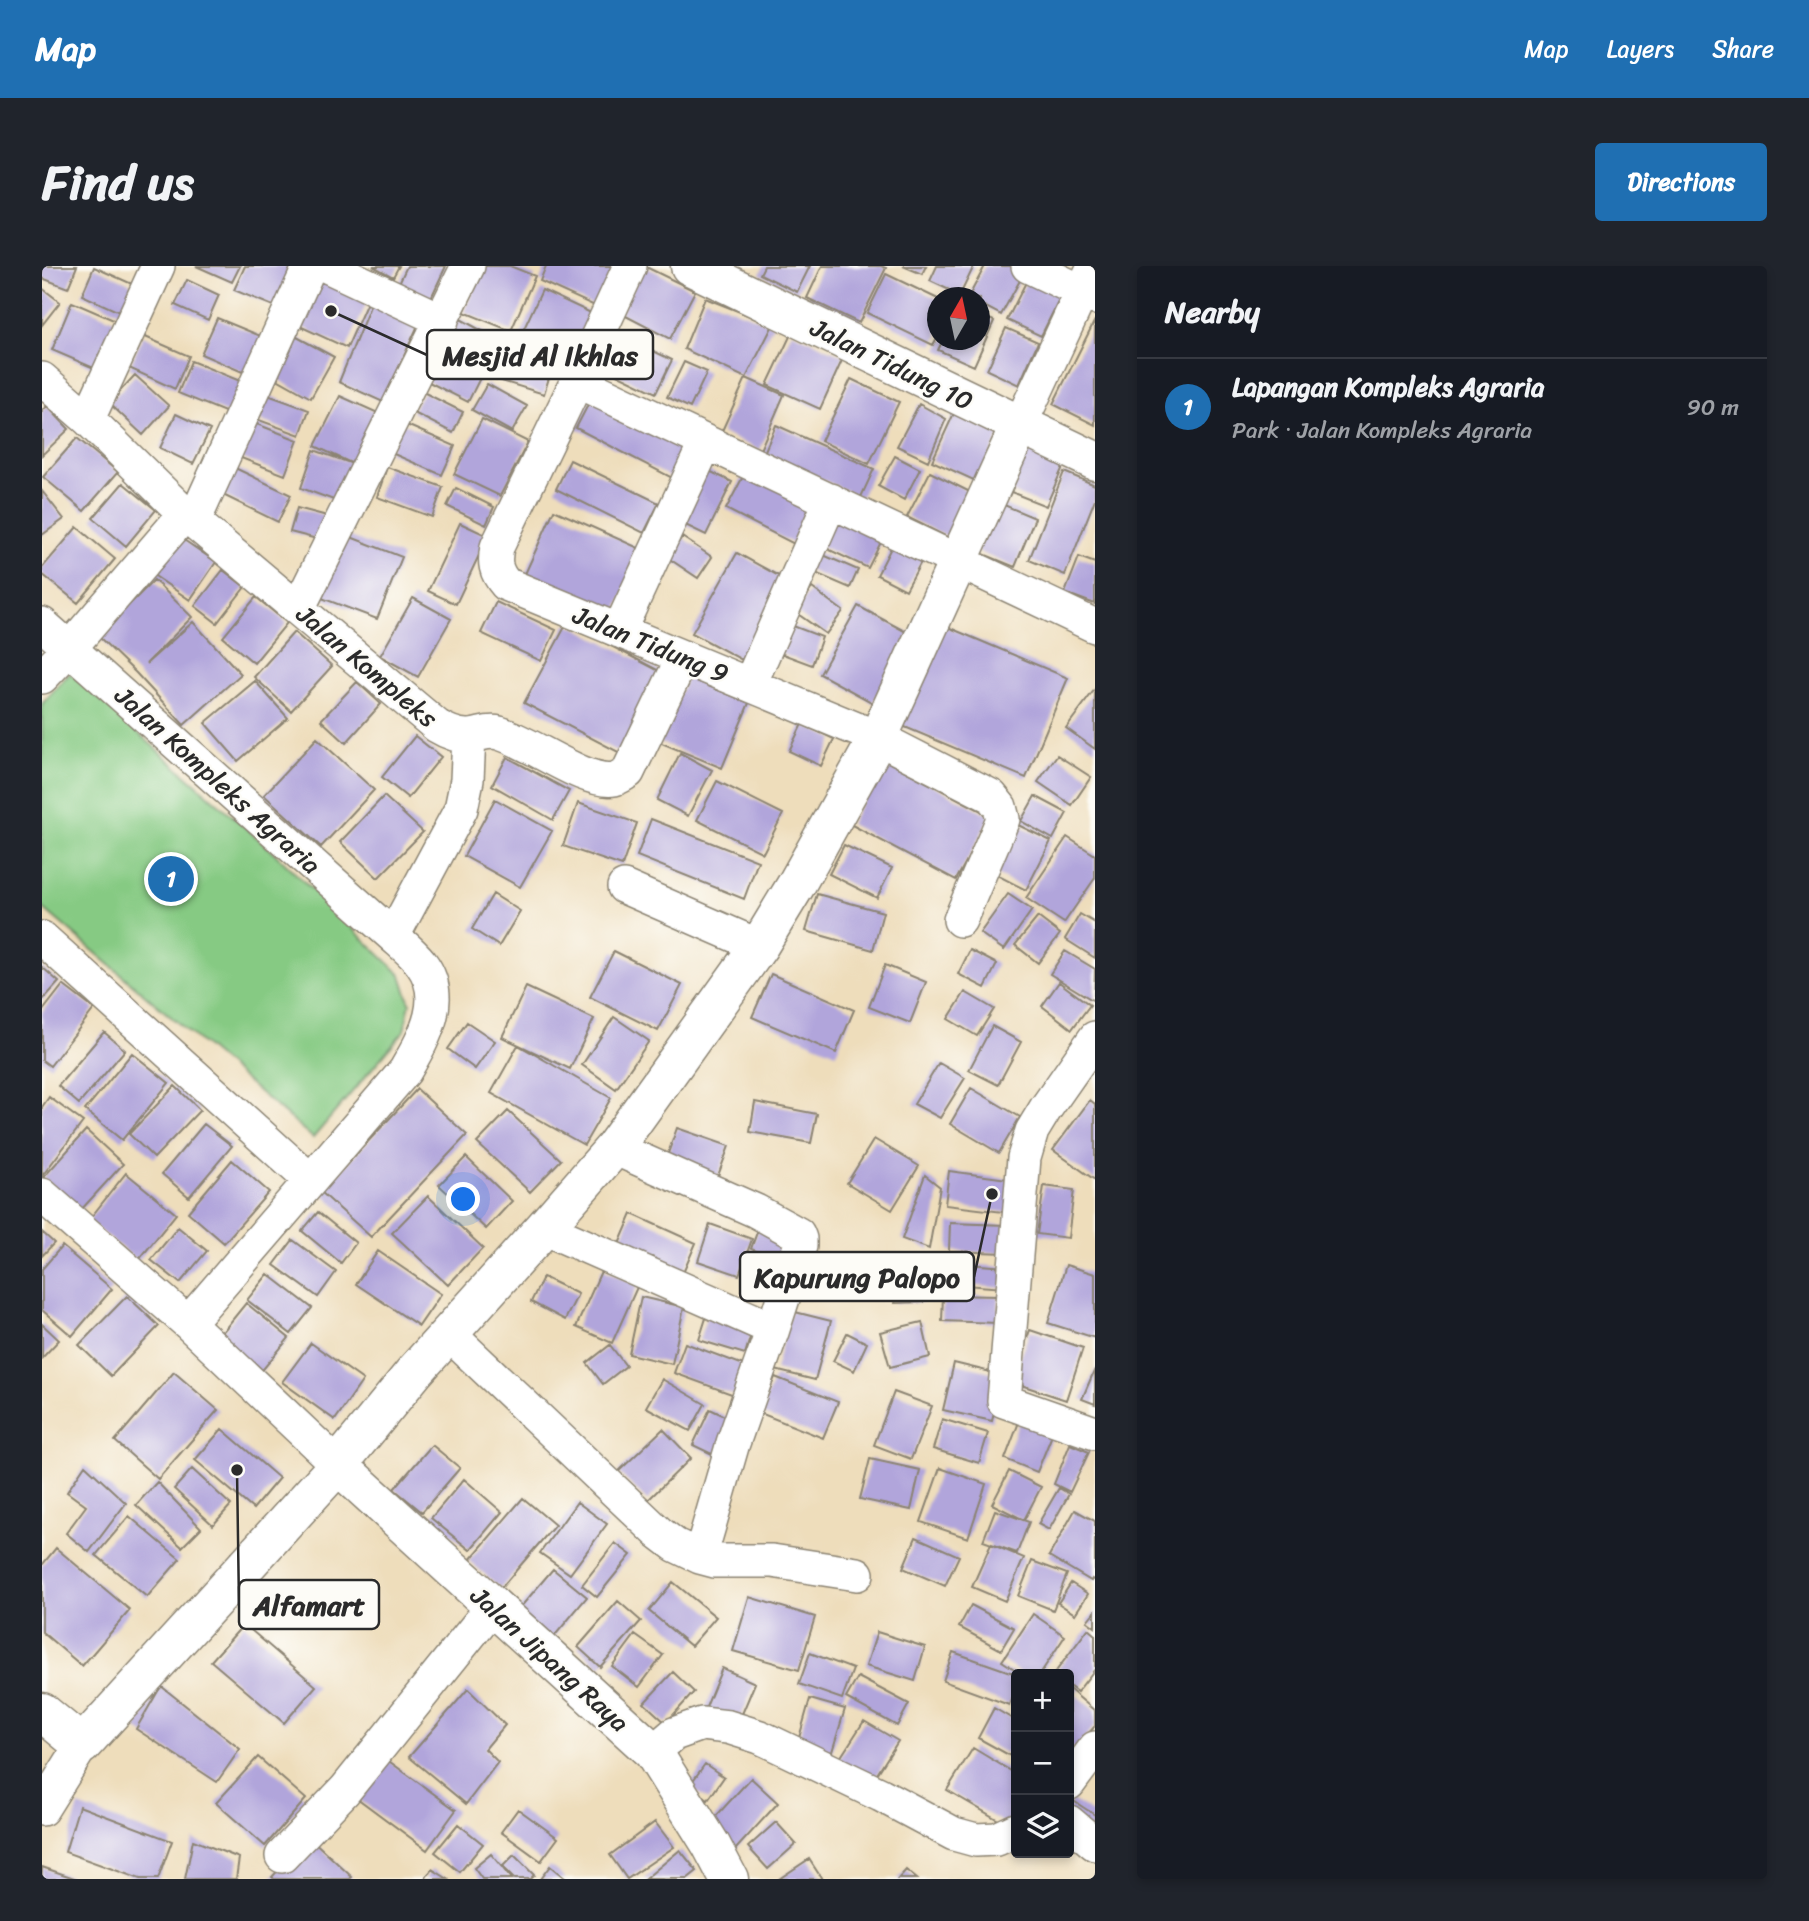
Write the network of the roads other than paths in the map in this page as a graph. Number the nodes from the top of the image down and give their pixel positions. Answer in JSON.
{"nodes":[{"id":1,"x":158,"y":266,"type":"edge"},
{"id":2,"x":310,"y":266,"type":"edge"},
{"id":3,"x":327,"y":266,"type":"edge"},
{"id":4,"x":468,"y":266,"type":"edge"},
{"id":5,"x":630,"y":266,"type":"edge"},
{"id":6,"x":690,"y":266,"type":"edge"},
{"id":7,"x":1028,"y":266,"type":"edge"},
{"id":8,"x":1090,"y":285,"type":"edge"},
{"id":9,"x":442,"y":320,"type":"junction"},
{"id":10,"x":42,"y":379,"type":"edge"},
{"id":11,"x":577,"y":381,"type":"junction"},
{"id":12,"x":88,"y":419,"type":"junction"},
{"id":13,"x":1020,"y":425,"type":"junction"},
{"id":14,"x":706,"y":442,"type":"junction"},
{"id":15,"x":1095,"y":461,"type":"edge"},
{"id":16,"x":831,"y":500,"type":"junction"},
{"id":17,"x":189,"y":517,"type":"junction"},
{"id":18,"x":959,"y":561,"type":"junction"},
{"id":19,"x":298,"y":608,"type":"junction"},
{"id":20,"x":42,"y":624,"type":"edge"},
{"id":21,"x":1095,"y":626,"type":"edge"},
{"id":22,"x":618,"y":631,"type":"junction"},
{"id":23,"x":69,"y":649,"type":"junction"},
{"id":24,"x":683,"y":657,"type":"junction"},
{"id":25,"x":42,"y":677,"type":"edge"},
{"id":26,"x":750,"y":684,"type":"junction"},
{"id":27,"x":469,"y":736,"type":"junction"},
{"id":28,"x":878,"y":738,"type":"junction"},
{"id":29,"x":624,"y":887,"type":"dead end"},
{"id":30,"x":960,"y":920,"type":"dead end"},
{"id":31,"x":394,"y":936,"type":"junction"},
{"id":32,"x":42,"y":938,"type":"edge"},
{"id":33,"x":759,"y":946,"type":"junction"},
{"id":34,"x":1095,"y":1038,"type":"edge"},
{"id":35,"x":614,"y":1148,"type":"junction"},
{"id":36,"x":310,"y":1180,"type":"junction"},
{"id":37,"x":42,"y":1195,"type":"edge"},
{"id":38,"x":544,"y":1228,"type":"junction"},
{"id":39,"x":188,"y":1323,"type":"junction"},
{"id":40,"x":774,"y":1329,"type":"junction"},
{"id":41,"x":449,"y":1334,"type":"junction"},
{"id":42,"x":1095,"y":1433,"type":"edge"},
{"id":43,"x":338,"y":1465,"type":"junction"},
{"id":44,"x":699,"y":1557,"type":"junction"},
{"id":45,"x":857,"y":1574,"type":"dead end"},
{"id":46,"x":493,"y":1606,"type":"junction"},
{"id":47,"x":42,"y":1712,"type":"edge"},
{"id":48,"x":82,"y":1745,"type":"junction"},
{"id":49,"x":1095,"y":1748,"type":"edge"},
{"id":50,"x":653,"y":1752,"type":"junction"},
{"id":51,"x":1074,"y":1776,"type":"edge"},
{"id":52,"x":42,"y":1809,"type":"edge"},
{"id":53,"x":1074,"y":1826,"type":"edge"},
{"id":54,"x":1011,"y":1832,"type":"edge"},
{"id":55,"x":1095,"y":1844,"type":"edge"},
{"id":56,"x":282,"y":1856,"type":"dead end"},
{"id":57,"x":729,"y":1879,"type":"edge"}],
"edges":[{"from":1,"to":12,"type":"street"},
{"from":2,"to":17,"type":"street"},
{"from":3,"to":9,"type":"street"},
{"from":4,"to":9,"type":"street"},
{"from":5,"to":11,"type":"street","name":"Jalan Tidung 9"},
{"from":6,"to":13,"type":"street","name":"Jalan Tidung 10"},
{"from":7,"to":8,"type":"street"},
{"from":8,"to":13,"type":"street"},
{"from":9,"to":19,"type":"street"},
{"from":10,"to":12,"type":"street","name":"Jalan Kompleks"},
{"from":11,"to":14,"type":"street"},
{"from":11,"to":22,"type":"street","name":"Jalan Tidung 9"},
{"from":12,"to":17,"type":"street","name":"Jalan Kompleks"},
{"from":13,"to":15,"type":"street","name":"Jalan Tidung 10"},
{"from":13,"to":18,"type":"street"},
{"from":14,"to":16,"type":"street"},
{"from":14,"to":22,"type":"street"},
{"from":16,"to":18,"type":"street"},
{"from":16,"to":26,"type":"street"},
{"from":17,"to":19,"type":"street","name":"Jalan Kompleks"},
{"from":17,"to":23,"type":"street"},
{"from":18,"to":21,"type":"street"},
{"from":18,"to":28,"type":"street"},
{"from":19,"to":27,"type":"street","name":"Jalan Kompleks"},
{"from":20,"to":23,"type":"street","name":"Jalan Kompleks Agraria"},
{"from":22,"to":24,"type":"street","name":"Jalan Tidung 9"},
{"from":23,"to":25,"type":"street"},
{"from":23,"to":31,"type":"street","name":"Jalan Kompleks Agraria"},
{"from":24,"to":26,"type":"street","name":"Jalan Tidung 9"},
{"from":24,"to":27,"type":"street"},
{"from":26,"to":28,"type":"street","name":"Jalan Tidung 9"},
{"from":27,"to":31,"type":"street","name":"Jalan Kompleks"},
{"from":28,"to":30,"type":"street","name":"Jalan Tidung 9"},
{"from":28,"to":33,"type":"street"},
{"from":29,"to":33,"type":"street"},
{"from":31,"to":36,"type":"street"},
{"from":32,"to":36,"type":"street"},
{"from":33,"to":35,"type":"street"},
{"from":34,"to":42,"type":"street"},
{"from":35,"to":38,"type":"street"},
{"from":35,"to":40,"type":"street"},
{"from":36,"to":39,"type":"street"},
{"from":37,"to":39,"type":"street"},
{"from":38,"to":40,"type":"street"},
{"from":38,"to":41,"type":"street"},
{"from":39,"to":43,"type":"street"},
{"from":40,"to":44,"type":"street"},
{"from":41,"to":43,"type":"street"},
{"from":41,"to":44,"type":"street"},
{"from":43,"to":46,"type":"street","name":"Jalan Jipang Raya"},
{"from":43,"to":48,"type":"street"},
{"from":44,"to":45,"type":"street"},
{"from":46,"to":50,"type":"street","name":"Jalan Jipang Raya"},
{"from":46,"to":56,"type":"street"},
{"from":47,"to":48,"type":"street"},
{"from":48,"to":52,"type":"street"},
{"from":49,"to":51,"type":"street"},
{"from":50,"to":54,"type":"street"},
{"from":50,"to":57,"type":"street","name":"Jalan Jipang Raya"},
{"from":53,"to":55,"type":"street"}]}
